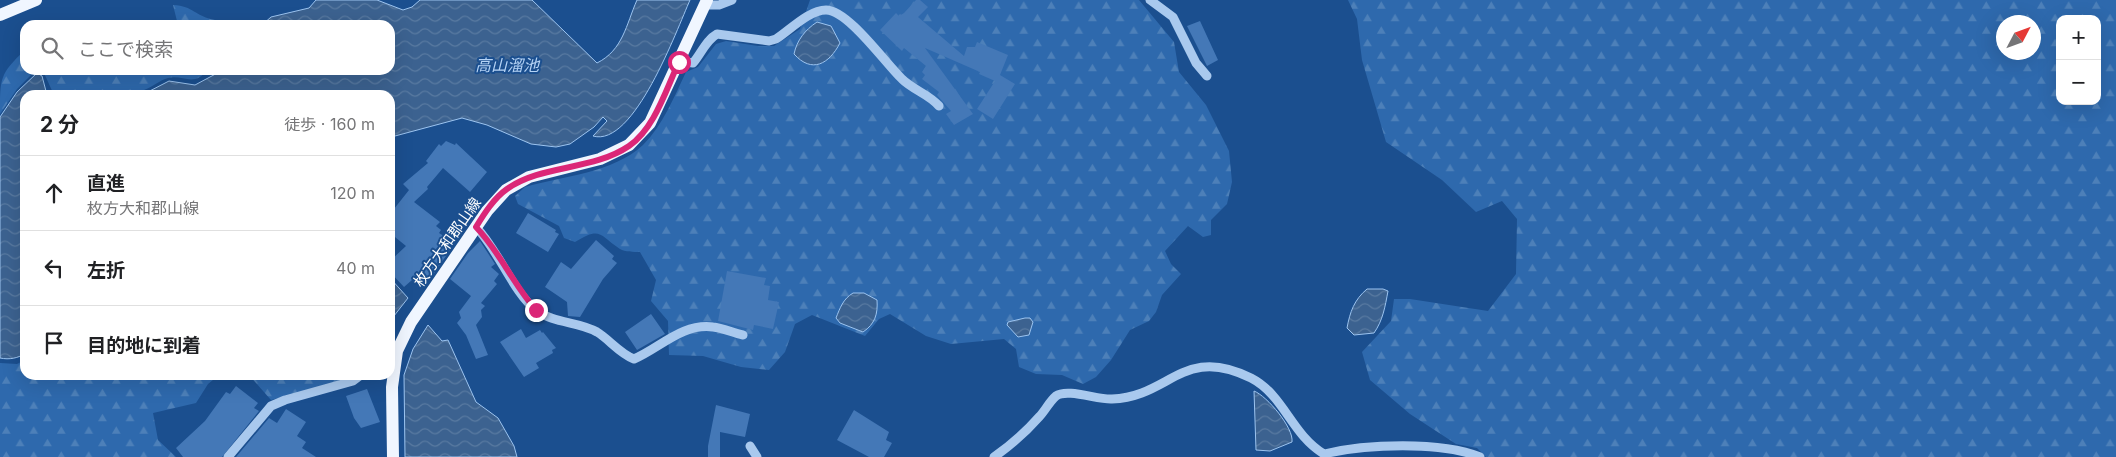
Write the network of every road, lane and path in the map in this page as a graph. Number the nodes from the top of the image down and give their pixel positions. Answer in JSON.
{"nodes":[{"id":1,"x":36,"y":0,"type":"edge"},
{"id":2,"x":732,"y":0,"type":"edge"},
{"id":3,"x":1150,"y":0,"type":"edge"},
{"id":4,"x":707,"y":2,"type":"edge"},
{"id":5,"x":0,"y":15,"type":"edge"},
{"id":6,"x":679,"y":62,"type":"junction"},
{"id":7,"x":1207,"y":76,"type":"dead end"},
{"id":8,"x":939,"y":106,"type":"dead end"},
{"id":9,"x":476,"y":227,"type":"junction"},
{"id":10,"x":743,"y":335,"type":"dead end"},
{"id":11,"x":395,"y":354,"type":"edge"},
{"id":12,"x":354,"y":380,"type":"edge"},
{"id":13,"x":392,"y":380,"type":"edge"},
{"id":14,"x":750,"y":446,"type":"dead end"},
{"id":15,"x":228,"y":457,"type":"edge"},
{"id":16,"x":393,"y":457,"type":"edge"},
{"id":17,"x":757,"y":457,"type":"edge"},
{"id":18,"x":994,"y":457,"type":"edge"},
{"id":19,"x":1480,"y":457,"type":"edge"}],
"edges":[{"from":1,"to":5,"type":"main road"},
{"from":2,"to":4,"type":"street"},
{"from":3,"to":7,"type":"street"},
{"from":4,"to":6,"type":"main road","name":"枚方大和郡山線"},
{"from":6,"to":8,"type":"street"},
{"from":6,"to":9,"type":"main road","name":"枚方大和郡山線"},
{"from":9,"to":10,"type":"street"},
{"from":9,"to":11,"type":"main road","name":"枚方大和郡山線"},
{"from":12,"to":15,"type":"street"},
{"from":13,"to":16,"type":"main road","name":"枚方大和郡山線"},
{"from":14,"to":17,"type":"street"},
{"from":18,"to":19,"type":"street"}]}
